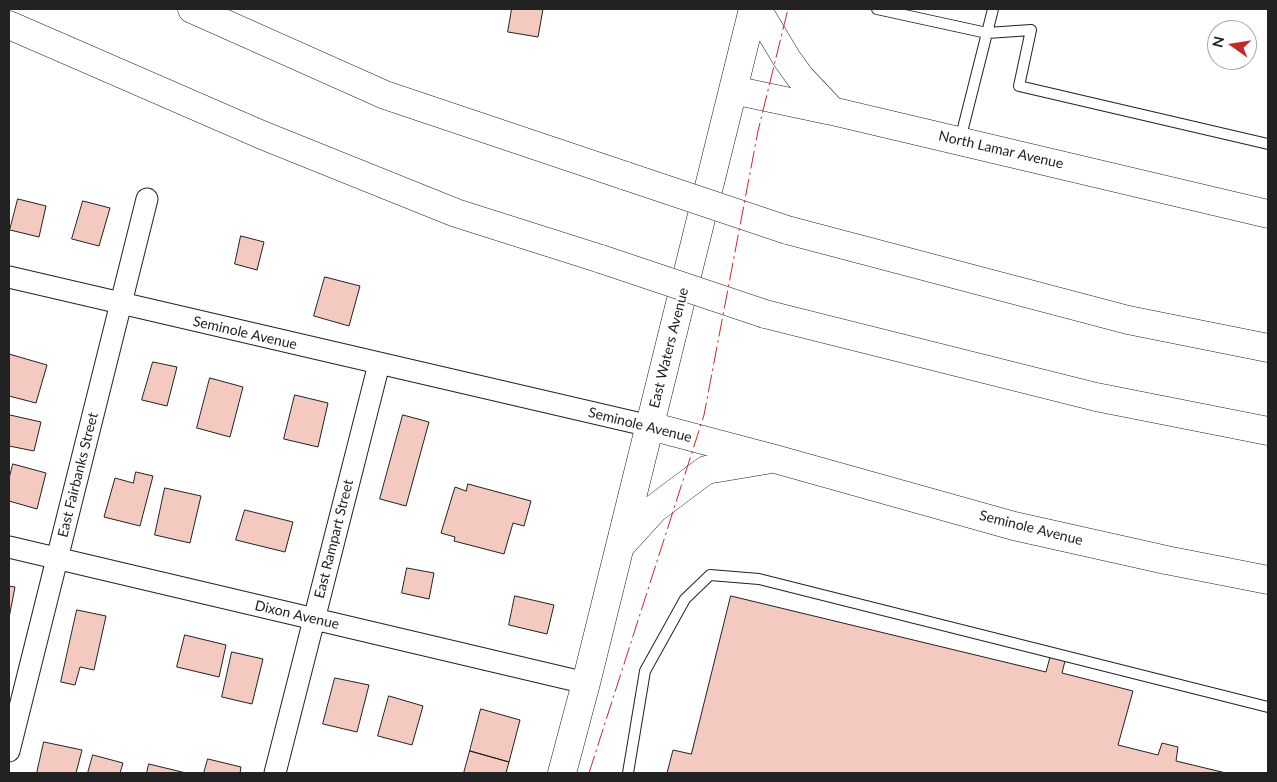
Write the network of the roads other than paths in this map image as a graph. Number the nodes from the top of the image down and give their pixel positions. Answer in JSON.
{"nodes":[{"id":1,"x":192,"y":9,"type":"edge"},
{"id":2,"x":753,"y":9,"type":"edge"},
{"id":3,"x":757,"y":9,"type":"edge"},
{"id":4,"x":877,"y":9,"type":"edge"},
{"id":5,"x":993,"y":9,"type":"edge"},
{"id":6,"x":9,"y":25,"type":"edge"},
{"id":7,"x":987,"y":33,"type":"junction"},
{"id":8,"x":732,"y":90,"type":"junction"},
{"id":9,"x":832,"y":110,"type":"junction"},
{"id":10,"x":960,"y":141,"type":"junction"},
{"id":11,"x":1268,"y":144,"type":"edge"},
{"id":12,"x":147,"y":199,"type":"dead end"},
{"id":13,"x":1268,"y":214,"type":"edge"},
{"id":14,"x":9,"y":277,"type":"edge"},
{"id":15,"x":121,"y":304,"type":"junction"},
{"id":16,"x":1268,"y":348,"type":"edge"},
{"id":17,"x":379,"y":364,"type":"junction"},
{"id":18,"x":650,"y":426,"type":"junction"},
{"id":19,"x":1268,"y":431,"type":"edge"},
{"id":20,"x":775,"y":459,"type":"junction"},
{"id":21,"x":620,"y":546,"type":"junction"},
{"id":22,"x":9,"y":547,"type":"edge"},
{"id":23,"x":57,"y":558,"type":"junction"},
{"id":24,"x":1268,"y":580,"type":"edge"},
{"id":25,"x":314,"y":619,"type":"junction"},
{"id":26,"x":586,"y":683,"type":"junction"},
{"id":27,"x":1268,"y":707,"type":"edge"},
{"id":28,"x":9,"y":751,"type":"edge"},
{"id":29,"x":275,"y":773,"type":"edge"},
{"id":30,"x":562,"y":773,"type":"edge"},
{"id":31,"x":628,"y":773,"type":"edge"}],
"edges":[{"from":1,"to":16,"type":"main road","bridge":true},
{"from":2,"to":8,"type":"main road","name":"East Waters Avenue"},
{"from":3,"to":9,"type":"main road"},
{"from":4,"to":7,"type":"lane"},
{"from":5,"to":7,"type":"lane"},
{"from":6,"to":19,"type":"main road","bridge":true},
{"from":7,"to":10,"type":"lane"},
{"from":7,"to":11,"type":"lane"},
{"from":8,"to":9,"type":"main road","name":"North Lamar Avenue"},
{"from":8,"to":18,"type":"main road","name":"East Waters Avenue"},
{"from":9,"to":10,"type":"main road","name":"North Lamar Avenue"},
{"from":10,"to":13,"type":"main road","name":"North Lamar Avenue"},
{"from":12,"to":15,"type":"street","name":"East Fairbanks Street"},
{"from":14,"to":15,"type":"street","name":"Seminole Avenue"},
{"from":15,"to":17,"type":"street","name":"Seminole Avenue"},
{"from":15,"to":23,"type":"street","name":"East Fairbanks Street"},
{"from":17,"to":18,"type":"street","name":"Seminole Avenue"},
{"from":17,"to":25,"type":"street","name":"East Rampart Street"},
{"from":18,"to":20,"type":"main road","name":"Seminole Avenue"},
{"from":18,"to":21,"type":"main road","name":"East Waters Avenue"},
{"from":20,"to":21,"type":"main road"},
{"from":20,"to":24,"type":"main road","name":"Seminole Avenue"},
{"from":21,"to":26,"type":"main road","name":"East Waters Avenue"},
{"from":22,"to":23,"type":"street","name":"Dixon Avenue"},
{"from":23,"to":25,"type":"street","name":"Dixon Avenue"},
{"from":23,"to":28,"type":"street","name":"East Fairbanks Street"},
{"from":25,"to":26,"type":"street","name":"Dixon Avenue"},
{"from":25,"to":29,"type":"street","name":"East Rampart Street"},
{"from":26,"to":30,"type":"main road","name":"East Waters Avenue"},
{"from":27,"to":31,"type":"lane"}]}
